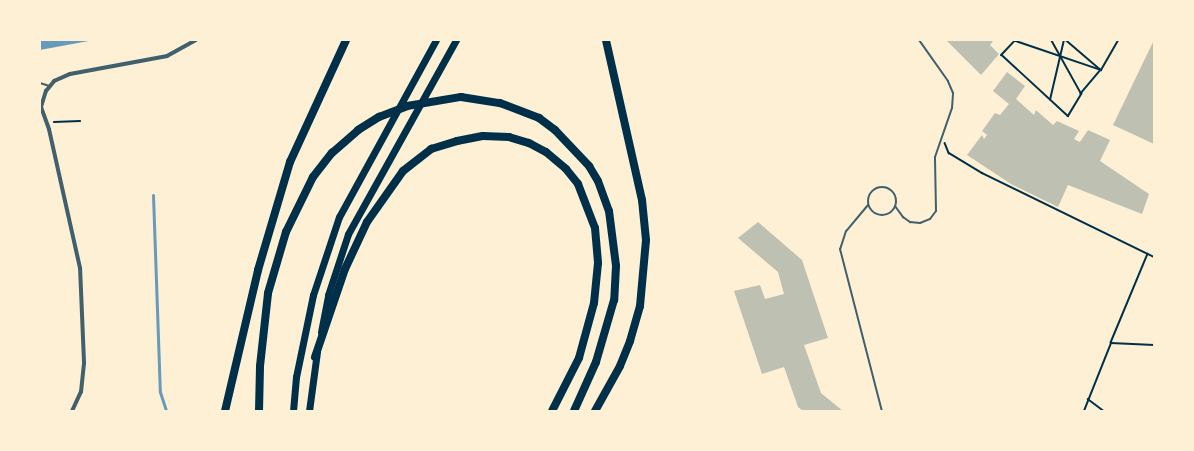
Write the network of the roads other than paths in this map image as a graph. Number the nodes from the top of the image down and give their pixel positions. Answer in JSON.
{"nodes":[{"id":1,"x":196,"y":40,"type":"edge"},
{"id":2,"x":346,"y":40,"type":"edge"},
{"id":3,"x":436,"y":40,"type":"edge"},
{"id":4,"x":456,"y":40,"type":"edge"},
{"id":5,"x":606,"y":40,"type":"edge"},
{"id":6,"x":919,"y":40,"type":"edge"},
{"id":7,"x":40,"y":83,"type":"edge"},
{"id":8,"x":50,"y":86,"type":"junction"},
{"id":9,"x":868,"y":205,"type":"junction"},
{"id":10,"x":895,"y":206,"type":"junction"},
{"id":11,"x":315,"y":357,"type":"junction"},
{"id":12,"x":71,"y":411,"type":"edge"},
{"id":13,"x":225,"y":411,"type":"edge"},
{"id":14,"x":259,"y":411,"type":"edge"},
{"id":15,"x":293,"y":411,"type":"edge"},
{"id":16,"x":309,"y":411,"type":"edge"},
{"id":17,"x":552,"y":411,"type":"edge"},
{"id":18,"x":574,"y":411,"type":"edge"},
{"id":19,"x":595,"y":411,"type":"edge"},
{"id":20,"x":882,"y":411,"type":"edge"}],
"edges":[{"from":1,"to":8,"type":"street"},
{"from":2,"to":13,"type":"highway"},
{"from":3,"to":15,"type":"highway"},
{"from":4,"to":11,"type":"highway"},
{"from":5,"to":19,"type":"highway"},
{"from":6,"to":10,"type":"lane"},
{"from":7,"to":8,"type":"lane"},
{"from":8,"to":12,"type":"street"},
{"from":9,"to":10,"type":"lane"},
{"from":9,"to":10,"type":"lane"},
{"from":9,"to":20,"type":"lane"},
{"from":11,"to":16,"type":"highway"},
{"from":11,"to":17,"type":"highway"},
{"from":14,"to":18,"type":"highway"}]}
